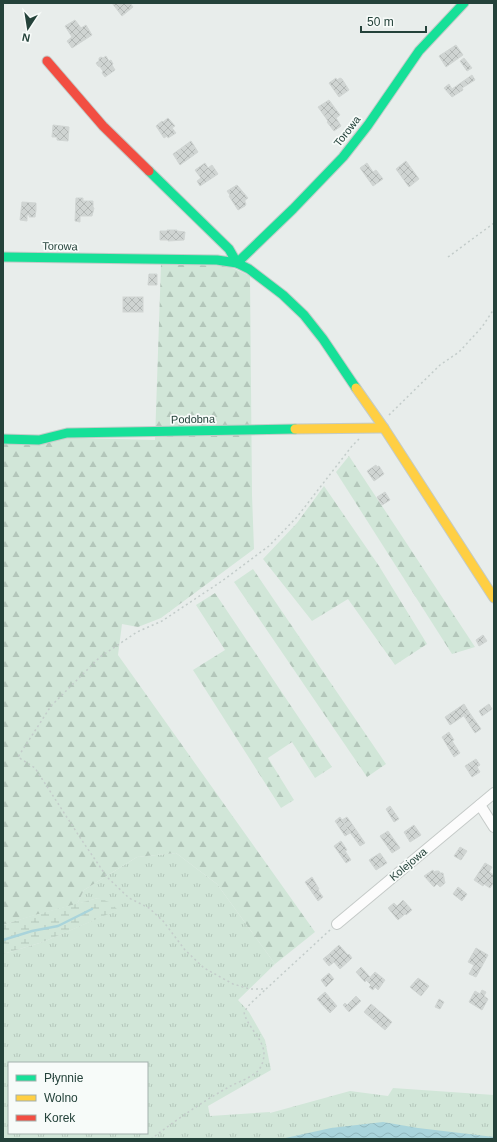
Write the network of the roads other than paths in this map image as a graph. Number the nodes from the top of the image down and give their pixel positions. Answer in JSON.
{"nodes":[{"id":1,"x":464,"y":3,"type":"edge"},
{"id":2,"x":47,"y":61,"type":"dead end"},
{"id":3,"x":3,"y":257,"type":"edge"},
{"id":4,"x":237,"y":263,"type":"junction"},
{"id":5,"x":382,"y":426,"type":"junction"},
{"id":6,"x":3,"y":439,"type":"edge"},
{"id":7,"x":494,"y":598,"type":"edge"},
{"id":8,"x":494,"y":793,"type":"edge"},
{"id":9,"x":480,"y":805,"type":"junction"},
{"id":10,"x":494,"y":827,"type":"edge"},
{"id":11,"x":337,"y":924,"type":"road end"}],
"edges":[{"from":1,"to":4,"type":"street","name":"Torowa"},
{"from":2,"to":4,"type":"street"},
{"from":3,"to":4,"type":"street","name":"Torowa"},
{"from":4,"to":5,"type":"street"},
{"from":5,"to":6,"type":"street","name":"Podobna"},
{"from":5,"to":7,"type":"street"},
{"from":8,"to":9,"type":"street","name":"Kolejowa"},
{"from":9,"to":10,"type":"street"},
{"from":9,"to":11,"type":"street","name":"Kolejowa"}]}
